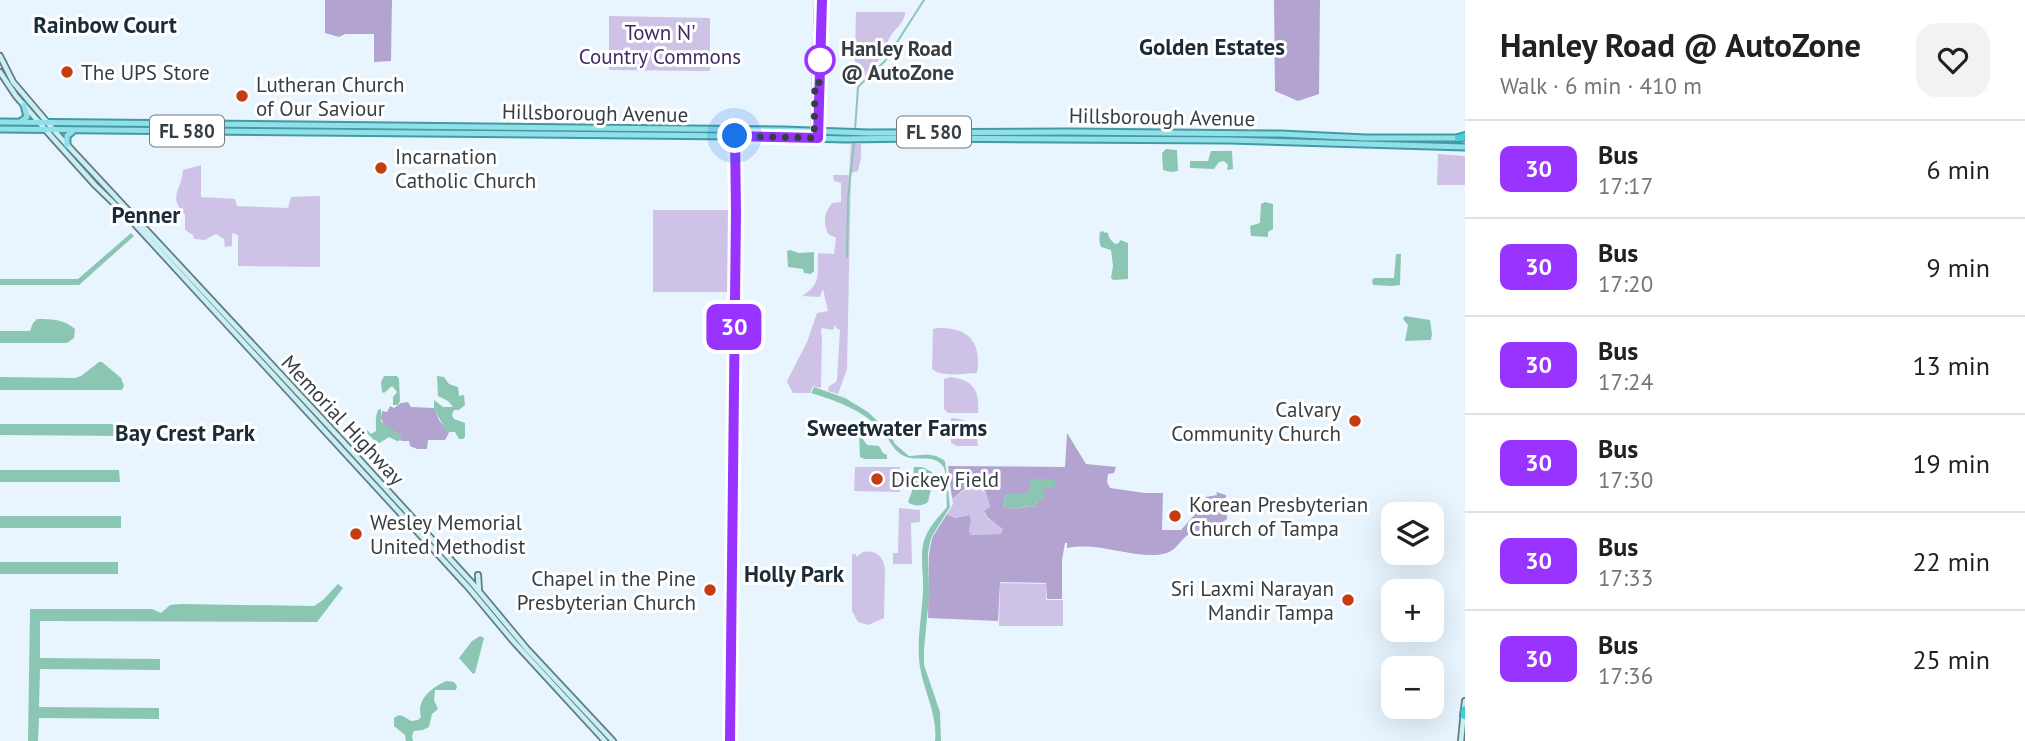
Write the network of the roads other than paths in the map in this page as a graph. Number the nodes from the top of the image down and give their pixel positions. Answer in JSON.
{"nodes":[{"id":1,"x":820,"y":0,"type":"edge"},
{"id":2,"x":0,"y":56,"type":"edge"},
{"id":3,"x":0,"y":72,"type":"edge"},
{"id":4,"x":24,"y":105,"type":"junction"},
{"id":5,"x":0,"y":122,"type":"edge"},
{"id":6,"x":20,"y":122,"type":"junction"},
{"id":7,"x":187,"y":124,"type":"junction"},
{"id":8,"x":270,"y":125,"type":"junction"},
{"id":9,"x":47,"y":126,"type":"junction"},
{"id":10,"x":131,"y":127,"type":"junction"},
{"id":11,"x":397,"y":127,"type":"junction"},
{"id":12,"x":438,"y":127,"type":"junction"},
{"id":13,"x":482,"y":127,"type":"junction"},
{"id":14,"x":228,"y":128,"type":"junction"},
{"id":15,"x":509,"y":128,"type":"junction"},
{"id":16,"x":0,"y":129,"type":"edge"},
{"id":17,"x":666,"y":129,"type":"junction"},
{"id":18,"x":74,"y":130,"type":"junction"},
{"id":19,"x":158,"y":130,"type":"junction"},
{"id":20,"x":711,"y":130,"type":"junction"},
{"id":21,"x":251,"y":132,"type":"junction"},
{"id":22,"x":909,"y":132,"type":"junction"},
{"id":23,"x":988,"y":132,"type":"junction"},
{"id":24,"x":1028,"y":132,"type":"junction"},
{"id":25,"x":366,"y":133,"type":"junction"},
{"id":26,"x":408,"y":133,"type":"junction"},
{"id":27,"x":1116,"y":133,"type":"junction"},
{"id":28,"x":1149,"y":133,"type":"junction"},
{"id":29,"x":450,"y":134,"type":"junction"},
{"id":30,"x":488,"y":134,"type":"junction"},
{"id":31,"x":1249,"y":134,"type":"junction"},
{"id":32,"x":627,"y":135,"type":"junction"},
{"id":33,"x":816,"y":135,"type":"junction"},
{"id":34,"x":931,"y":135,"type":"junction"},
{"id":35,"x":674,"y":136,"type":"junction"},
{"id":36,"x":1427,"y":137,"type":"junction"},
{"id":37,"x":1463,"y":137,"type":"edge"},
{"id":38,"x":948,"y":138,"type":"junction"},
{"id":39,"x":992,"y":138,"type":"junction"},
{"id":40,"x":885,"y":139,"type":"junction"},
{"id":41,"x":1087,"y":139,"type":"junction"},
{"id":42,"x":1110,"y":140,"type":"junction"},
{"id":43,"x":1220,"y":140,"type":"junction"},
{"id":44,"x":67,"y":145,"type":"junction"},
{"id":45,"x":1387,"y":145,"type":"junction"},
{"id":46,"x":1465,"y":149,"type":"edge"},
{"id":47,"x":117,"y":197,"type":"junction"},
{"id":48,"x":111,"y":201,"type":"junction"},
{"id":49,"x":242,"y":338,"type":"junction"},
{"id":50,"x":333,"y":435,"type":"junction"},
{"id":51,"x":478,"y":575,"type":"dead end"},
{"id":52,"x":479,"y":592,"type":"junction"},
{"id":53,"x":1465,"y":701,"type":"edge"},
{"id":54,"x":1464,"y":712,"type":"edge"},
{"id":55,"x":587,"y":717,"type":"junction"},
{"id":56,"x":605,"y":741,"type":"edge"},
{"id":57,"x":613,"y":741,"type":"edge"},
{"id":58,"x":1461,"y":741,"type":"edge"}],
"edges":[{"from":1,"to":33,"type":"main road"},
{"from":2,"to":9,"type":"main road"},
{"from":3,"to":4,"type":"main road"},
{"from":4,"to":6,"type":"main road"},
{"from":4,"to":9,"type":"main road"},
{"from":5,"to":6,"type":"main road","number":"FL 580"},
{"from":6,"to":9,"type":"main road","name":"Hillsborough Avenue","number":"FL 580"},
{"from":7,"to":10,"type":"main road","name":"Hillsborough Avenue","number":"FL 580"},
{"from":7,"to":14,"type":"main road","name":"Hillsborough Avenue","number":"FL 580"},
{"from":7,"to":19,"type":"main road"},
{"from":8,"to":11,"type":"main road","name":"Hillsborough Avenue","number":"FL 580"},
{"from":8,"to":14,"type":"main road","name":"Hillsborough Avenue","number":"FL 580"},
{"from":8,"to":21,"type":"main road"},
{"from":9,"to":10,"type":"main road","name":"Hillsborough Avenue","number":"FL 580"},
{"from":9,"to":16,"type":"main road","number":"FL 580"},
{"from":9,"to":18,"type":"main road","name":"Hillsborough Avenue","number":"FL 580"},
{"from":9,"to":44,"type":"main road","name":"Memorial Highway"},
{"from":9,"to":48,"type":"main road","name":"Memorial Highway"},
{"from":10,"to":18,"type":"main road","name":"Hillsborough Avenue","number":"FL 580"},
{"from":10,"to":19,"type":"main road","name":"Hillsborough Avenue","number":"FL 580"},
{"from":11,"to":12,"type":"main road","name":"Hillsborough Avenue","number":"FL 580"},
{"from":11,"to":25,"type":"main road"},
{"from":12,"to":13,"type":"main road","name":"Hillsborough Avenue","number":"FL 580"},
{"from":12,"to":26,"type":"main road"},
{"from":13,"to":15,"type":"main road","name":"Hillsborough Avenue","number":"FL 580"},
{"from":13,"to":29,"type":"main road"},
{"from":14,"to":19,"type":"main road","name":"Hillsborough Avenue","number":"FL 580"},
{"from":14,"to":21,"type":"main road","name":"Hillsborough Avenue","number":"FL 580"},
{"from":15,"to":17,"type":"main road","name":"Hillsborough Avenue","number":"FL 580"},
{"from":15,"to":30,"type":"main road"},
{"from":17,"to":20,"type":"main road","name":"Hillsborough Avenue","number":"FL 580"},
{"from":17,"to":32,"type":"main road"},
{"from":18,"to":44,"type":"main road"},
{"from":20,"to":33,"type":"main road","name":"Hillsborough Avenue","number":"FL 580"},
{"from":20,"to":35,"type":"main road"},
{"from":21,"to":25,"type":"main road","name":"Hillsborough Avenue","number":"FL 580"},
{"from":22,"to":33,"type":"main road","name":"Hillsborough Avenue","number":"FL 580"},
{"from":22,"to":34,"type":"main road","name":"Hillsborough Avenue","number":"FL 580"},
{"from":22,"to":40,"type":"main road"},
{"from":23,"to":24,"type":"main road","name":"Hillsborough Avenue","number":"FL 580"},
{"from":23,"to":34,"type":"main road","name":"Hillsborough Avenue","number":"FL 580"},
{"from":23,"to":38,"type":"main road"},
{"from":24,"to":27,"type":"main road","name":"Hillsborough Avenue","number":"FL 580"},
{"from":24,"to":39,"type":"main road"},
{"from":25,"to":26,"type":"main road","name":"Hillsborough Avenue","number":"FL 580"},
{"from":26,"to":29,"type":"main road","name":"Hillsborough Avenue","number":"FL 580"},
{"from":27,"to":28,"type":"main road","name":"Hillsborough Avenue","number":"FL 580"},
{"from":27,"to":41,"type":"main road"},
{"from":28,"to":31,"type":"main road","name":"Hillsborough Avenue","number":"FL 580"},
{"from":28,"to":42,"type":"main road"},
{"from":29,"to":30,"type":"main road","name":"Hillsborough Avenue","number":"FL 580"},
{"from":30,"to":32,"type":"main road","name":"Hillsborough Avenue","number":"FL 580"},
{"from":31,"to":36,"type":"main road","name":"Hillsborough Avenue","number":"FL 580"},
{"from":31,"to":43,"type":"main road"},
{"from":32,"to":35,"type":"main road","name":"Hillsborough Avenue","number":"FL 580"},
{"from":33,"to":35,"type":"main road","name":"Hillsborough Avenue","number":"FL 580"},
{"from":33,"to":40,"type":"main road","name":"Hillsborough Avenue","number":"FL 580"},
{"from":34,"to":38,"type":"main road","name":"Hillsborough Avenue","number":"FL 580"},
{"from":34,"to":40,"type":"main road","name":"Hillsborough Avenue","number":"FL 580"},
{"from":36,"to":37,"type":"main road","name":"Hillsborough Avenue","number":"FL 580"},
{"from":36,"to":45,"type":"main road"},
{"from":38,"to":39,"type":"main road","name":"Hillsborough Avenue","number":"FL 580"},
{"from":39,"to":41,"type":"main road","name":"Hillsborough Avenue","number":"FL 580"},
{"from":41,"to":42,"type":"main road","name":"Hillsborough Avenue","number":"FL 580"},
{"from":42,"to":43,"type":"main road","name":"Hillsborough Avenue","number":"FL 580"},
{"from":43,"to":45,"type":"main road","name":"Hillsborough Avenue","number":"FL 580"},
{"from":44,"to":47,"type":"main road","name":"Memorial Highway"},
{"from":45,"to":46,"type":"main road","name":"Hillsborough Avenue","number":"FL 580"},
{"from":47,"to":48,"type":"main road"},
{"from":47,"to":49,"type":"main road","name":"Memorial Highway"},
{"from":48,"to":49,"type":"main road","name":"Memorial Highway"},
{"from":49,"to":50,"type":"main road","name":"Memorial Highway"},
{"from":50,"to":52,"type":"main road","name":"Memorial Highway"},
{"from":50,"to":55,"type":"main road","name":"Memorial Highway"},
{"from":51,"to":52,"type":"main road"},
{"from":52,"to":55,"type":"main road","name":"Memorial Highway"},
{"from":53,"to":54,"type":"main road"},
{"from":54,"to":58,"type":"main road"},
{"from":55,"to":56,"type":"main road","name":"Memorial Highway"},
{"from":55,"to":57,"type":"main road","name":"Memorial Highway"}]}
